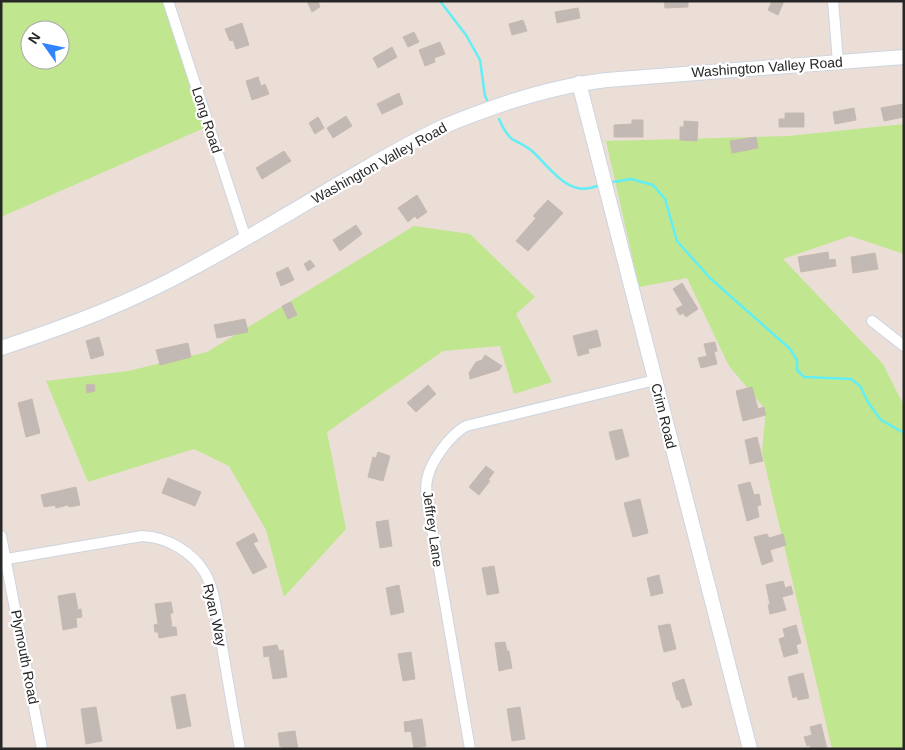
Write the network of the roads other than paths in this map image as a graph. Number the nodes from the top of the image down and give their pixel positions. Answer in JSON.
{"nodes":[{"id":1,"x":168,"y":1,"type":"edge"},
{"id":2,"x":833,"y":1,"type":"edge"},
{"id":3,"x":904,"y":57,"type":"edge"},
{"id":4,"x":838,"y":62,"type":"junction"},
{"id":5,"x":578,"y":83,"type":"junction"},
{"id":6,"x":246,"y":239,"type":"junction"},
{"id":7,"x":872,"y":322,"type":"dead end"},
{"id":8,"x":904,"y":346,"type":"edge"},
{"id":9,"x":1,"y":348,"type":"edge"},
{"id":10,"x":655,"y":380,"type":"junction"},
{"id":11,"x":1,"y":536,"type":"edge"},
{"id":12,"x":7,"y":559,"type":"junction"},
{"id":13,"x":42,"y":749,"type":"edge"},
{"id":14,"x":240,"y":749,"type":"edge"},
{"id":15,"x":470,"y":749,"type":"edge"},
{"id":16,"x":750,"y":749,"type":"edge"}],
"edges":[{"from":1,"to":6,"type":"street","name":"Long Road"},
{"from":2,"to":4,"type":"street"},
{"from":3,"to":4,"type":"street","name":"Washington Valley Road"},
{"from":4,"to":5,"type":"street","name":"Washington Valley Road"},
{"from":5,"to":6,"type":"street","name":"Washington Valley Road"},
{"from":5,"to":10,"type":"street","name":"Crim Road"},
{"from":6,"to":9,"type":"street","name":"Washington Valley Road"},
{"from":7,"to":8,"type":"street"},
{"from":10,"to":15,"type":"street","name":"Jeffrey Lane"},
{"from":10,"to":16,"type":"street","name":"Crim Road"},
{"from":11,"to":12,"type":"street","name":"Plymouth Road"},
{"from":12,"to":13,"type":"street","name":"Plymouth Road"},
{"from":12,"to":14,"type":"street","name":"Ryan Way"}]}
